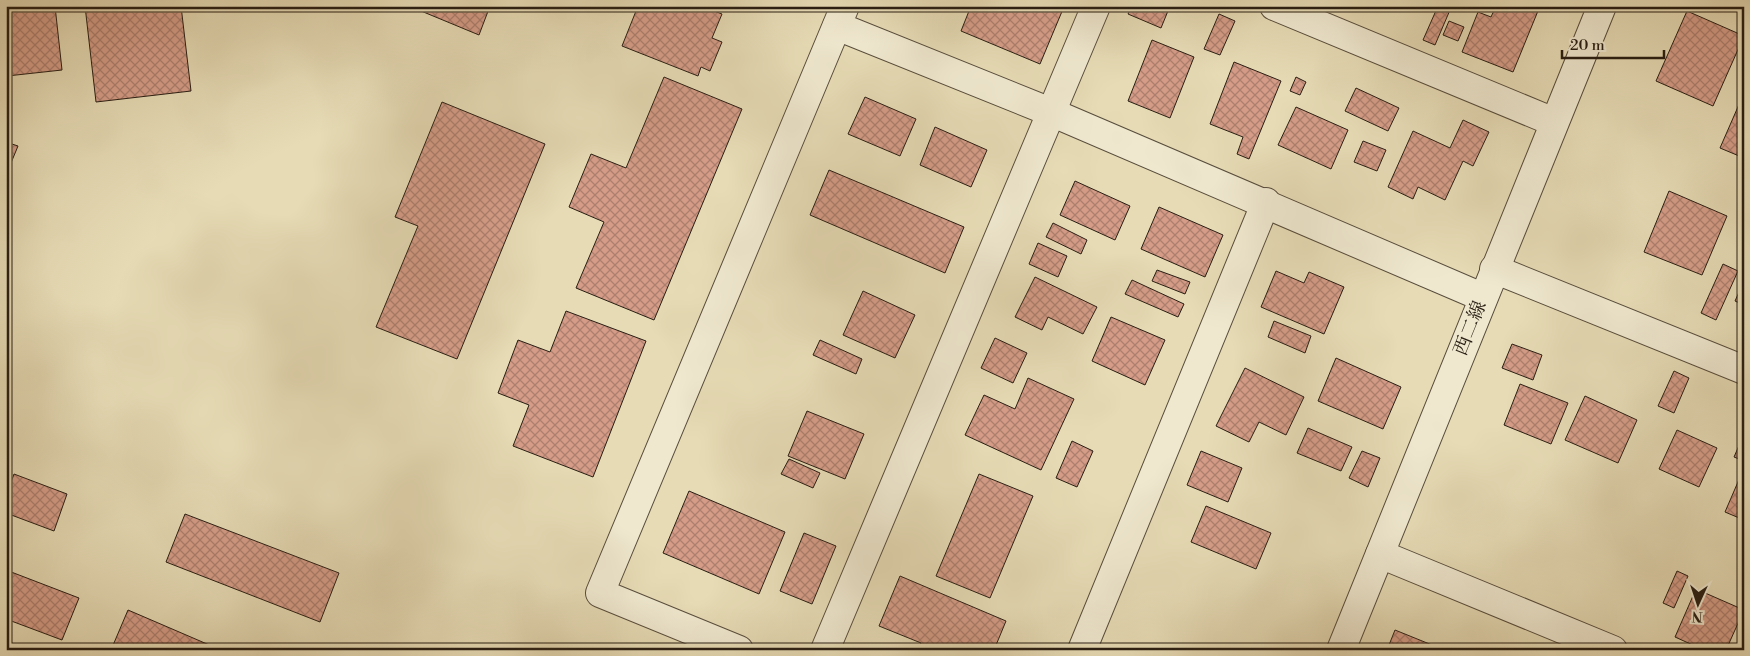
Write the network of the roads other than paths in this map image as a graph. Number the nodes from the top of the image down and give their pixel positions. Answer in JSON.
{"nodes":[{"id":1,"x":1096,"y":6,"type":"edge"},
{"id":2,"x":1274,"y":6,"type":"edge"},
{"id":3,"x":1602,"y":6,"type":"edge"},
{"id":4,"x":841,"y":16,"type":"edge"},
{"id":5,"x":1053,"y":113,"type":"junction"},
{"id":6,"x":1554,"y":122,"type":"junction"},
{"id":7,"x":1266,"y":202,"type":"junction"},
{"id":8,"x":1494,"y":269,"type":"junction"},
{"id":9,"x":1482,"y":296,"type":"junction"},
{"id":10,"x":1744,"y":370,"type":"edge"},
{"id":11,"x":1380,"y":554,"type":"junction"},
{"id":12,"x":739,"y":650,"type":"edge"},
{"id":13,"x":825,"y":650,"type":"edge"},
{"id":14,"x":1082,"y":650,"type":"edge"},
{"id":15,"x":1340,"y":650,"type":"edge"},
{"id":16,"x":1613,"y":650,"type":"edge"}],
"edges":[{"from":1,"to":5,"type":"street"},
{"from":2,"to":6,"type":"street"},
{"from":3,"to":6,"type":"street","name":"西二線"},
{"from":4,"to":5,"type":"street"},
{"from":4,"to":12,"type":"street"},
{"from":5,"to":7,"type":"street"},
{"from":5,"to":13,"type":"street"},
{"from":6,"to":8,"type":"street","name":"西二線"},
{"from":7,"to":9,"type":"street"},
{"from":7,"to":14,"type":"street"},
{"from":8,"to":9,"type":"street","name":"西二線"},
{"from":8,"to":10,"type":"street"},
{"from":9,"to":11,"type":"street","name":"西二線"},
{"from":11,"to":15,"type":"street","name":"西二線"},
{"from":11,"to":16,"type":"street"}]}
